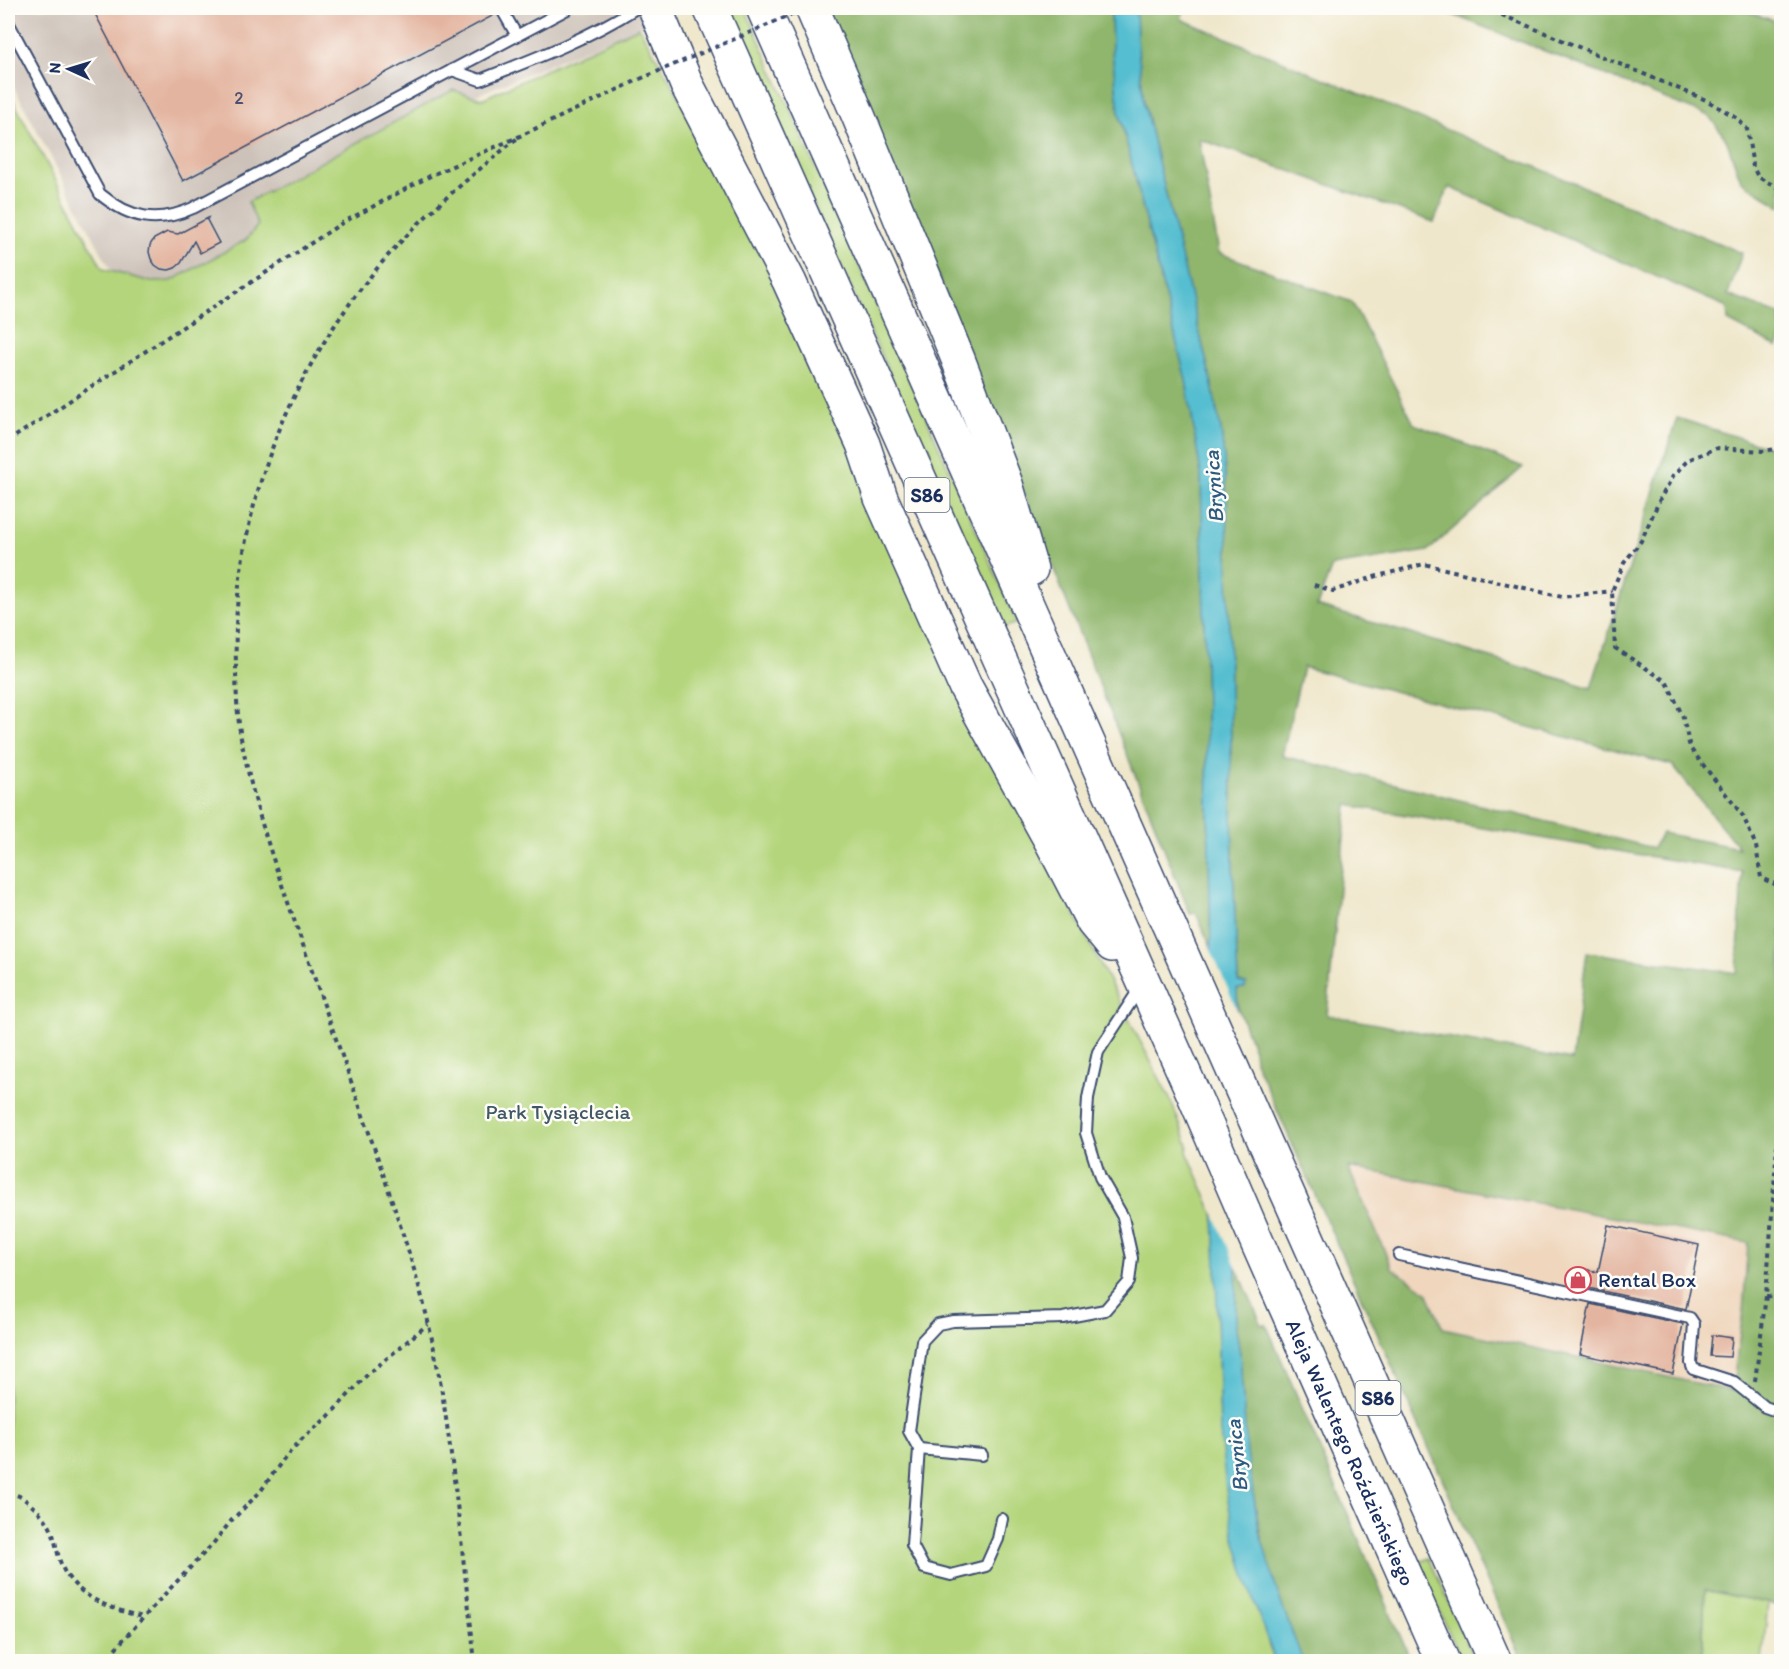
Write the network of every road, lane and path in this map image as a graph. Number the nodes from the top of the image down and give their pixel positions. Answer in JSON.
{"nodes":[{"id":1,"x":501,"y":8,"type":"edge"},
{"id":2,"x":569,"y":8,"type":"edge"},
{"id":3,"x":636,"y":8,"type":"edge"},
{"id":4,"x":654,"y":8,"type":"edge"},
{"id":5,"x":710,"y":8,"type":"edge"},
{"id":6,"x":763,"y":8,"type":"edge"},
{"id":7,"x":810,"y":8,"type":"edge"},
{"id":8,"x":1485,"y":8,"type":"edge"},
{"id":9,"x":8,"y":22,"type":"edge"},
{"id":10,"x":517,"y":36,"type":"junction"},
{"id":11,"x":452,"y":70,"type":"junction"},
{"id":12,"x":520,"y":136,"type":"junction"},
{"id":13,"x":1782,"y":190,"type":"edge"},
{"id":14,"x":8,"y":441,"type":"edge"},
{"id":15,"x":1782,"y":448,"type":"edge"},
{"id":16,"x":1314,"y":585,"type":"dead end"},
{"id":17,"x":1612,"y":591,"type":"junction"},
{"id":18,"x":1068,"y":695,"type":"junction"},
{"id":19,"x":1782,"y":886,"type":"edge"},
{"id":20,"x":1144,"y":983,"type":"junction"},
{"id":21,"x":1782,"y":1077,"type":"edge"},
{"id":22,"x":1399,"y":1255,"type":"dead end"},
{"id":23,"x":1766,"y":1296,"type":"junction"},
{"id":24,"x":1782,"y":1297,"type":"edge"},
{"id":25,"x":428,"y":1324,"type":"junction"},
{"id":26,"x":1751,"y":1395,"type":"junction"},
{"id":27,"x":1782,"y":1413,"type":"edge"},
{"id":28,"x":919,"y":1449,"type":"junction"},
{"id":29,"x":982,"y":1455,"type":"dead end"},
{"id":30,"x":8,"y":1492,"type":"edge"},
{"id":31,"x":1002,"y":1519,"type":"dead end"},
{"id":32,"x":143,"y":1617,"type":"junction"},
{"id":33,"x":103,"y":1662,"type":"edge"},
{"id":34,"x":475,"y":1662,"type":"edge"},
{"id":35,"x":1443,"y":1662,"type":"edge"},
{"id":36,"x":1495,"y":1662,"type":"edge"}],
"edges":[{"from":1,"to":10,"type":"lane"},
{"from":2,"to":10,"type":"lane"},
{"from":3,"to":11,"type":"lane"},
{"from":4,"to":20,"type":"highway"},
{"from":5,"to":20,"type":"highway","number":"S86"},
{"from":6,"to":18,"type":"highway","number":"S86"},
{"from":7,"to":12,"type":"path","bridge":true},
{"from":7,"to":18,"type":"highway"},
{"from":8,"to":13,"type":"path"},
{"from":9,"to":11,"type":"lane"},
{"from":10,"to":11,"type":"lane"},
{"from":12,"to":14,"type":"path"},
{"from":12,"to":25,"type":"path"},
{"from":15,"to":17,"type":"path"},
{"from":16,"to":17,"type":"path"},
{"from":17,"to":19,"type":"path"},
{"from":18,"to":36,"type":"highway","number":"S86"},
{"from":20,"to":28,"type":"lane"},
{"from":20,"to":35,"type":"highway","name":"Aleja Walentego Roździeńskiego","number":"S86"},
{"from":21,"to":23,"type":"path"},
{"from":22,"to":26,"type":"lane"},
{"from":23,"to":24,"type":"path"},
{"from":23,"to":26,"type":"path"},
{"from":25,"to":32,"type":"path"},
{"from":25,"to":34,"type":"path"},
{"from":26,"to":27,"type":"lane"},
{"from":28,"to":29,"type":"lane"},
{"from":28,"to":31,"type":"lane"},
{"from":30,"to":32,"type":"path"},
{"from":32,"to":33,"type":"path"}]}
